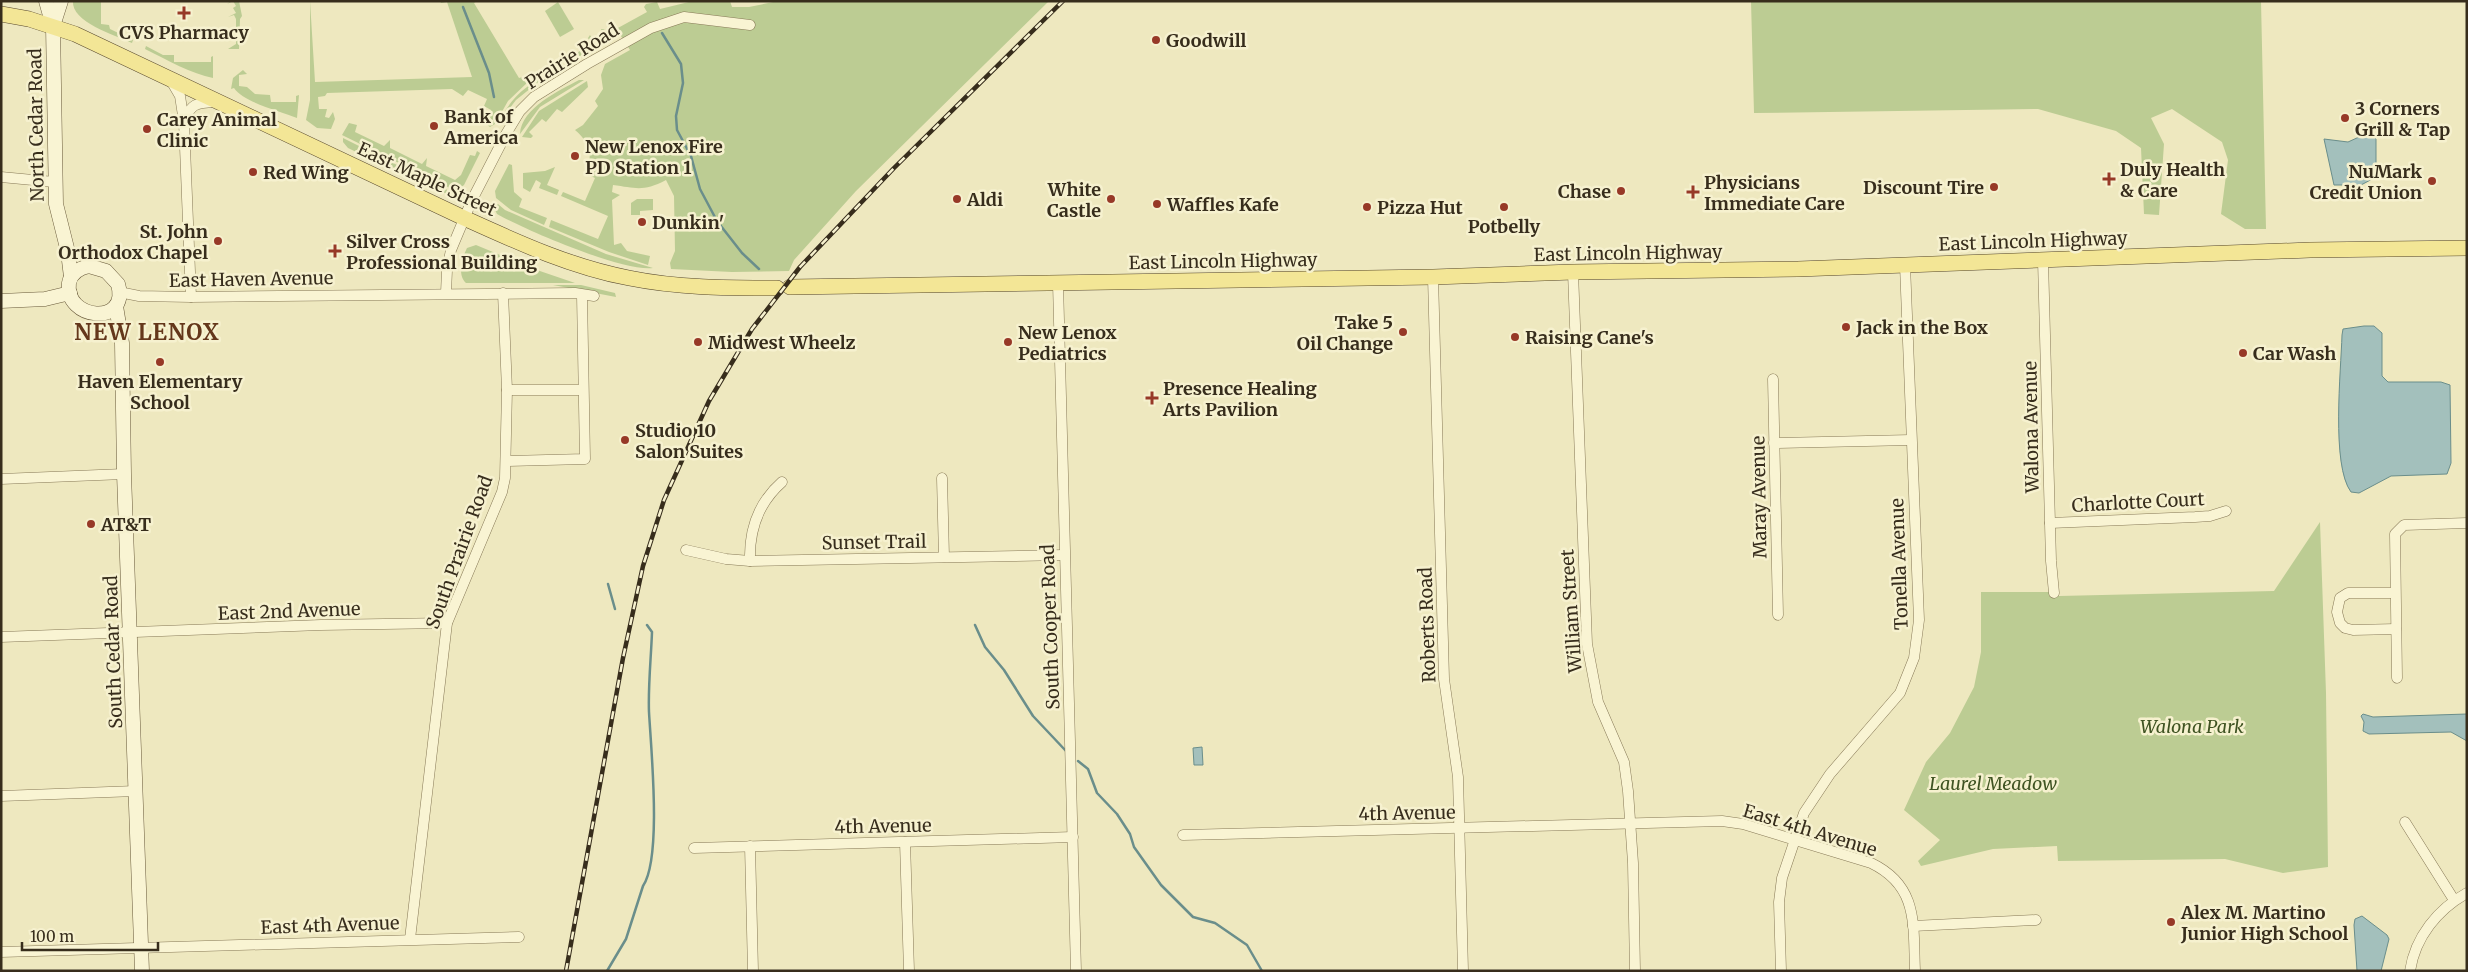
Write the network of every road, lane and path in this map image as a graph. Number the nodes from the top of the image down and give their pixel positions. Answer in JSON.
{"nodes":[{"id":1,"x":46,"y":1,"type":"edge"},
{"id":2,"x":61,"y":1,"type":"edge"},
{"id":3,"x":1,"y":14,"type":"edge"},
{"id":4,"x":750,"y":25,"type":"dead end"},
{"id":5,"x":53,"y":26,"type":"junction"},
{"id":6,"x":170,"y":79,"type":"junction"},
{"id":7,"x":217,"y":101,"type":"junction"},
{"id":8,"x":184,"y":122,"type":"junction"},
{"id":9,"x":1,"y":177,"type":"edge"},
{"id":10,"x":54,"y":182,"type":"junction"},
{"id":11,"x":464,"y":218,"type":"junction"},
{"id":12,"x":2467,"y":248,"type":"edge"},
{"id":13,"x":68,"y":252,"type":"junction"},
{"id":14,"x":2043,"y":260,"type":"junction"},
{"id":15,"x":1904,"y":265,"type":"junction"},
{"id":16,"x":89,"y":266,"type":"junction"},
{"id":17,"x":1573,"y":272,"type":"junction"},
{"id":18,"x":71,"y":276,"type":"junction"},
{"id":19,"x":1433,"y":277,"type":"junction"},
{"id":20,"x":1058,"y":283,"type":"junction"},
{"id":21,"x":783,"y":287,"type":"joint"},
{"id":22,"x":70,"y":293,"type":"junction"},
{"id":23,"x":446,"y":293,"type":"junction"},
{"id":24,"x":504,"y":293,"type":"junction"},
{"id":25,"x":582,"y":295,"type":"junction"},
{"id":26,"x":594,"y":296,"type":"dead end"},
{"id":27,"x":191,"y":297,"type":"junction"},
{"id":28,"x":118,"y":299,"type":"junction"},
{"id":29,"x":1,"y":301,"type":"edge"},
{"id":30,"x":100,"y":314,"type":"junction"},
{"id":31,"x":120,"y":332,"type":"junction"},
{"id":32,"x":1773,"y":379,"type":"dead end"},
{"id":33,"x":507,"y":390,"type":"junction"},
{"id":34,"x":583,"y":390,"type":"junction"},
{"id":35,"x":1911,"y":440,"type":"junction"},
{"id":36,"x":1774,"y":443,"type":"junction"},
{"id":37,"x":507,"y":461,"type":"junction"},
{"id":38,"x":124,"y":474,"type":"junction"},
{"id":39,"x":942,"y":478,"type":"dead end"},
{"id":40,"x":1,"y":479,"type":"edge"},
{"id":41,"x":782,"y":482,"type":"dead end"},
{"id":42,"x":2226,"y":511,"type":"dead end"},
{"id":43,"x":2050,"y":523,"type":"junction"},
{"id":44,"x":2467,"y":523,"type":"edge"},
{"id":45,"x":686,"y":550,"type":"dead end"},
{"id":46,"x":1064,"y":555,"type":"junction"},
{"id":47,"x":944,"y":557,"type":"junction"},
{"id":48,"x":750,"y":561,"type":"junction"},
{"id":49,"x":2054,"y":593,"type":"dead end"},
{"id":50,"x":2395,"y":593,"type":"junction"},
{"id":51,"x":1778,"y":615,"type":"dead end"},
{"id":52,"x":447,"y":622,"type":"junction"},
{"id":53,"x":2396,"y":629,"type":"junction"},
{"id":54,"x":131,"y":633,"type":"junction"},
{"id":55,"x":1,"y":637,"type":"edge"},
{"id":56,"x":2397,"y":678,"type":"dead end"},
{"id":57,"x":136,"y":791,"type":"junction"},
{"id":58,"x":1,"y":796,"type":"edge"},
{"id":59,"x":2406,"y":822,"type":"dead end"},
{"id":60,"x":1631,"y":824,"type":"junction"},
{"id":61,"x":1459,"y":828,"type":"junction"},
{"id":62,"x":1183,"y":834,"type":"dead end"},
{"id":63,"x":1073,"y":837,"type":"junction"},
{"id":64,"x":1794,"y":839,"type":"junction"},
{"id":65,"x":905,"y":842,"type":"junction"},
{"id":66,"x":750,"y":846,"type":"junction"},
{"id":67,"x":694,"y":848,"type":"dead end"},
{"id":68,"x":2467,"y":893,"type":"edge"},
{"id":69,"x":2454,"y":900,"type":"junction"},
{"id":70,"x":2036,"y":920,"type":"dead end"},
{"id":71,"x":1914,"y":926,"type":"junction"},
{"id":72,"x":519,"y":937,"type":"dead end"},
{"id":73,"x":410,"y":940,"type":"junction"},
{"id":74,"x":141,"y":947,"type":"junction"},
{"id":75,"x":1,"y":952,"type":"edge"},
{"id":76,"x":142,"y":971,"type":"edge"},
{"id":77,"x":753,"y":971,"type":"edge"},
{"id":78,"x":909,"y":971,"type":"edge"},
{"id":79,"x":1076,"y":971,"type":"edge"},
{"id":80,"x":1463,"y":971,"type":"edge"},
{"id":81,"x":1635,"y":971,"type":"edge"},
{"id":82,"x":1781,"y":971,"type":"edge"},
{"id":83,"x":1914,"y":971,"type":"edge"},
{"id":84,"x":2410,"y":971,"type":"edge"}],
"edges":[{"from":1,"to":5,"type":"main road","name":"North Cedar Road"},
{"from":2,"to":5,"type":"main road","name":"North Cedar Road"},
{"from":3,"to":5,"type":"main road","name":"East Maple Street"},
{"from":4,"to":11,"type":"street","name":"Prairie Road"},
{"from":5,"to":6,"type":"main road","name":"East Maple Street"},
{"from":5,"to":10,"type":"main road","name":"North Cedar Road"},
{"from":6,"to":7,"type":"main road","name":"East Maple Street"},
{"from":6,"to":8,"type":"street"},
{"from":7,"to":8,"type":"street"},
{"from":7,"to":11,"type":"main road","name":"East Maple Street"},
{"from":8,"to":27,"type":"street"},
{"from":9,"to":10,"type":"street"},
{"from":10,"to":13,"type":"main road","name":"North Cedar Road"},
{"from":11,"to":21,"type":"main road","name":"East Maple Street"},
{"from":11,"to":23,"type":"street","name":"Prairie Road"},
{"from":12,"to":14,"type":"main road","name":"East Lincoln Highway"},
{"from":13,"to":16,"type":"main road"},
{"from":13,"to":18,"type":"main road","name":"North Cedar Road"},
{"from":14,"to":15,"type":"main road","name":"East Lincoln Highway"},
{"from":14,"to":43,"type":"street","name":"Walona Avenue"},
{"from":15,"to":17,"type":"main road","name":"East Lincoln Highway"},
{"from":15,"to":35,"type":"street","name":"Tonella Avenue"},
{"from":16,"to":18,"type":"main road"},
{"from":16,"to":28,"type":"main road"},
{"from":17,"to":19,"type":"main road","name":"East Lincoln Highway"},
{"from":17,"to":60,"type":"street","name":"William Street"},
{"from":18,"to":22,"type":"main road"},
{"from":19,"to":20,"type":"main road","name":"East Lincoln Highway"},
{"from":19,"to":61,"type":"street","name":"Roberts Road"},
{"from":20,"to":21,"type":"main road","name":"East Lincoln Highway"},
{"from":20,"to":46,"type":"street","name":"South Cooper Road"},
{"from":22,"to":29,"type":"main road"},
{"from":22,"to":30,"type":"main road"},
{"from":23,"to":24,"type":"street","name":"East Haven Avenue"},
{"from":23,"to":27,"type":"street","name":"East Haven Avenue"},
{"from":24,"to":25,"type":"street","name":"East Haven Avenue"},
{"from":24,"to":33,"type":"street","name":"South Prairie Road"},
{"from":25,"to":26,"type":"street","name":"East Haven Avenue"},
{"from":25,"to":34,"type":"street"},
{"from":27,"to":28,"type":"street","name":"East Haven Avenue"},
{"from":28,"to":30,"type":"main road"},
{"from":28,"to":31,"type":"main road","name":"South Cedar Road"},
{"from":30,"to":31,"type":"main road"},
{"from":31,"to":38,"type":"main road","name":"South Cedar Road"},
{"from":32,"to":36,"type":"street","name":"Maray Avenue"},
{"from":33,"to":34,"type":"street"},
{"from":33,"to":37,"type":"street","name":"South Prairie Road"},
{"from":34,"to":37,"type":"street"},
{"from":35,"to":36,"type":"street"},
{"from":35,"to":64,"type":"street","name":"Tonella Avenue"},
{"from":36,"to":51,"type":"street","name":"Maray Avenue"},
{"from":37,"to":52,"type":"street","name":"South Prairie Road"},
{"from":38,"to":40,"type":"street"},
{"from":38,"to":54,"type":"main road","name":"South Cedar Road"},
{"from":39,"to":47,"type":"street"},
{"from":41,"to":48,"type":"street"},
{"from":42,"to":43,"type":"street","name":"Charlotte Court"},
{"from":43,"to":49,"type":"street","name":"Walona Avenue"},
{"from":44,"to":50,"type":"street"},
{"from":45,"to":48,"type":"street","name":"Sunset Trail"},
{"from":46,"to":47,"type":"street","name":"Sunset Trail"},
{"from":46,"to":63,"type":"street","name":"South Cooper Road"},
{"from":47,"to":48,"type":"street","name":"Sunset Trail"},
{"from":50,"to":53,"type":"street"},
{"from":50,"to":53,"type":"street"},
{"from":52,"to":54,"type":"street","name":"East 2nd Avenue"},
{"from":52,"to":73,"type":"street","name":"South Prairie Road"},
{"from":53,"to":56,"type":"street"},
{"from":54,"to":55,"type":"street","name":"East 2nd Avenue"},
{"from":54,"to":57,"type":"main road","name":"South Cedar Road"},
{"from":57,"to":58,"type":"street"},
{"from":57,"to":74,"type":"main road","name":"South Cedar Road"},
{"from":59,"to":69,"type":"street"},
{"from":60,"to":61,"type":"street","name":"4th Avenue"},
{"from":60,"to":64,"type":"street","name":"East 4th Avenue"},
{"from":60,"to":81,"type":"street","name":"William Street"},
{"from":61,"to":62,"type":"street","name":"4th Avenue"},
{"from":61,"to":80,"type":"street","name":"Roberts Road"},
{"from":63,"to":65,"type":"street","name":"4th Avenue"},
{"from":63,"to":79,"type":"street","name":"South Cooper Road"},
{"from":64,"to":71,"type":"street","name":"East 4th Avenue"},
{"from":64,"to":82,"type":"street","name":"Tonella Avenue"},
{"from":65,"to":66,"type":"street","name":"4th Avenue"},
{"from":65,"to":78,"type":"street"},
{"from":66,"to":67,"type":"street","name":"4th Avenue"},
{"from":66,"to":77,"type":"street"},
{"from":68,"to":69,"type":"street"},
{"from":69,"to":84,"type":"street"},
{"from":70,"to":71,"type":"street"},
{"from":71,"to":83,"type":"street","name":"East 4th Avenue"},
{"from":72,"to":73,"type":"street","name":"East 4th Avenue"},
{"from":73,"to":74,"type":"street","name":"East 4th Avenue"},
{"from":74,"to":75,"type":"street","name":"East 4th Avenue"},
{"from":74,"to":76,"type":"main road","name":"South Cedar Road"}]}
